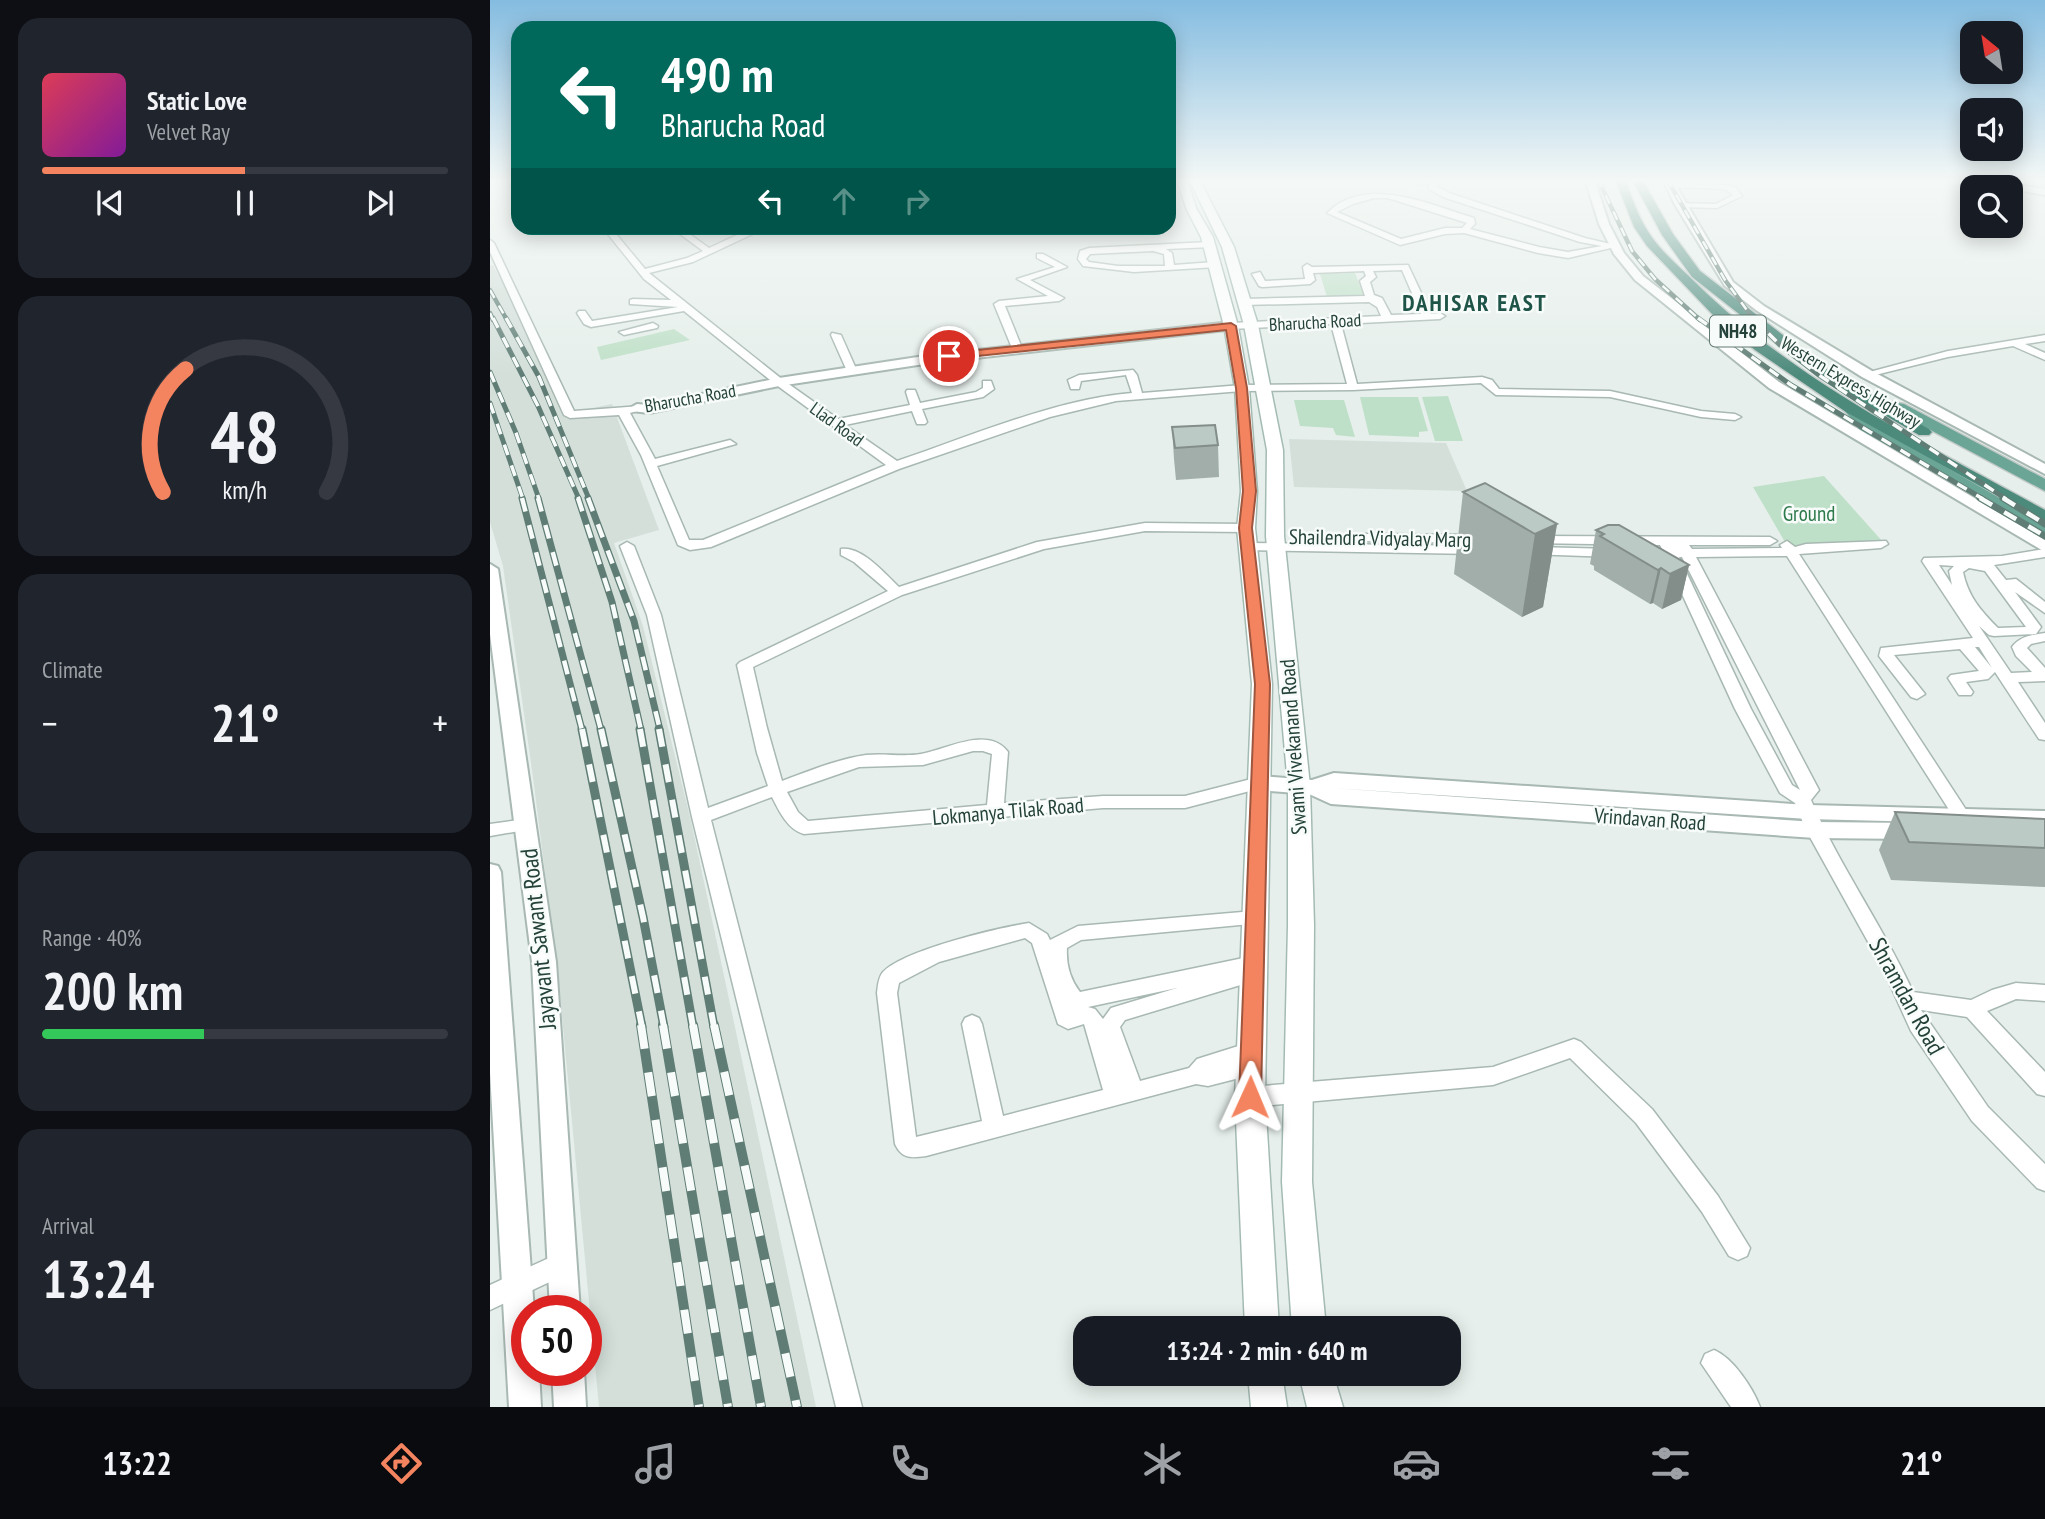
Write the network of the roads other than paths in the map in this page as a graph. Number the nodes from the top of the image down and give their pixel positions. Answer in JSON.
{"nodes":[{"id":1,"x":491,"y":245,"type":"edge"},
{"id":2,"x":621,"y":245,"type":"edge"},
{"id":3,"x":701,"y":245,"type":"edge"},
{"id":4,"x":723,"y":245,"type":"edge"},
{"id":5,"x":1209,"y":245,"type":"joint"},
{"id":6,"x":1227,"y":245,"type":"edge"},
{"id":7,"x":1518,"y":245,"type":"edge"},
{"id":8,"x":1608,"y":245,"type":"edge"},
{"id":9,"x":1654,"y":245,"type":"edge"},
{"id":10,"x":1675,"y":245,"type":"edge"},
{"id":11,"x":1705,"y":245,"type":"edge"},
{"id":12,"x":1615,"y":246,"type":"junction"},
{"id":13,"x":1161,"y":247,"type":"dead end"},
{"id":14,"x":710,"y":251,"type":"junction"},
{"id":15,"x":1040,"y":256,"type":"dead end"},
{"id":16,"x":1214,"y":266,"type":"junction"},
{"id":17,"x":1170,"y":268,"type":"junction"},
{"id":18,"x":1368,"y":268,"type":"junction"},
{"id":19,"x":643,"y":272,"type":"junction"},
{"id":20,"x":1257,"y":274,"type":"dead end"},
{"id":21,"x":1282,"y":285,"type":"dead end"},
{"id":22,"x":1323,"y":300,"type":"junction"},
{"id":23,"x":633,"y":302,"type":"dead end"},
{"id":24,"x":683,"y":305,"type":"junction"},
{"id":25,"x":1382,"y":306,"type":"junction"},
{"id":26,"x":661,"y":309,"type":"junction"},
{"id":27,"x":1247,"y":312,"type":"junction"},
{"id":28,"x":582,"y":313,"type":"dead end"},
{"id":29,"x":697,"y":316,"type":"junction"},
{"id":30,"x":1427,"y":316,"type":"junction"},
{"id":31,"x":1440,"y":316,"type":"dead end"},
{"id":32,"x":1387,"y":318,"type":"junction"},
{"id":33,"x":1329,"y":321,"type":"junction"},
{"id":34,"x":624,"y":332,"type":"dead end"},
{"id":35,"x":836,"y":335,"type":"dead end"},
{"id":36,"x":2045,"y":338,"type":"edge"},
{"id":37,"x":2012,"y":342,"type":"junction"},
{"id":38,"x":1015,"y":344,"type":"junction"},
{"id":39,"x":2045,"y":357,"type":"edge"},
{"id":40,"x":851,"y":366,"type":"junction"},
{"id":41,"x":1867,"y":374,"type":"junction"},
{"id":42,"x":775,"y":379,"type":"junction"},
{"id":43,"x":987,"y":383,"type":"dead end"},
{"id":44,"x":1075,"y":387,"type":"dead end"},
{"id":45,"x":1353,"y":387,"type":"junction"},
{"id":46,"x":1253,"y":388,"type":"junction"},
{"id":47,"x":911,"y":392,"type":"dead end"},
{"id":48,"x":1138,"y":396,"type":"junction"},
{"id":49,"x":1873,"y":403,"type":"junction"},
{"id":50,"x":828,"y":405,"type":"dead end"},
{"id":51,"x":916,"y":407,"type":"junction"},
{"id":52,"x":1849,"y":407,"type":"junction"},
{"id":53,"x":630,"y":409,"type":"junction"},
{"id":54,"x":1735,"y":417,"type":"dead end"},
{"id":55,"x":921,"y":422,"type":"dead end"},
{"id":56,"x":839,"y":423,"type":"junction"},
{"id":57,"x":730,"y":444,"type":"dead end"},
{"id":58,"x":650,"y":464,"type":"junction"},
{"id":59,"x":895,"y":466,"type":"junction"},
{"id":60,"x":2042,"y":467,"type":"edge"},
{"id":61,"x":2045,"y":486,"type":"edge"},
{"id":62,"x":2045,"y":500,"type":"edge"},
{"id":63,"x":2045,"y":517,"type":"edge"},
{"id":64,"x":2045,"y":531,"type":"edge"},
{"id":65,"x":1247,"y":537,"type":"junction"},
{"id":66,"x":1276,"y":542,"type":"junction"},
{"id":67,"x":1881,"y":544,"type":"dead end"},
{"id":68,"x":627,"y":546,"type":"dead end"},
{"id":69,"x":1794,"y":547,"type":"junction"},
{"id":70,"x":2045,"y":547,"type":"edge"},
{"id":71,"x":1667,"y":548,"type":"junction"},
{"id":72,"x":1684,"y":548,"type":"junction"},
{"id":73,"x":846,"y":552,"type":"dead end"},
{"id":74,"x":2045,"y":553,"type":"edge"},
{"id":75,"x":490,"y":569,"type":"edge"},
{"id":76,"x":490,"y":576,"type":"edge"},
{"id":77,"x":2007,"y":579,"type":"dead end"},
{"id":78,"x":897,"y":592,"type":"junction"},
{"id":79,"x":2045,"y":609,"type":"edge"},
{"id":80,"x":1970,"y":614,"type":"junction"},
{"id":81,"x":2045,"y":637,"type":"edge"},
{"id":82,"x":1982,"y":642,"type":"junction"},
{"id":83,"x":1962,"y":643,"type":"junction"},
{"id":84,"x":2006,"y":678,"type":"junction"},
{"id":85,"x":1262,"y":684,"type":"junction"},
{"id":86,"x":1290,"y":685,"type":"junction"},
{"id":87,"x":1965,"y":692,"type":"dead end"},
{"id":88,"x":1917,"y":694,"type":"dead end"},
{"id":89,"x":1743,"y":709,"type":"junction"},
{"id":90,"x":1768,"y":710,"type":"junction"},
{"id":91,"x":2040,"y":720,"type":"edge"},
{"id":92,"x":2045,"y":735,"type":"edge"},
{"id":93,"x":1259,"y":783,"type":"junction"},
{"id":94,"x":1306,"y":786,"type":"junction"},
{"id":95,"x":776,"y":788,"type":"junction"},
{"id":96,"x":995,"y":810,"type":"junction"},
{"id":97,"x":1808,"y":814,"type":"junction"},
{"id":98,"x":701,"y":817,"type":"junction"},
{"id":99,"x":2045,"y":818,"type":"edge"},
{"id":100,"x":1966,"y":823,"type":"junction"},
{"id":101,"x":525,"y":825,"type":"junction"},
{"id":102,"x":490,"y":830,"type":"edge"},
{"id":103,"x":2045,"y":835,"type":"edge"},
{"id":104,"x":490,"y":872,"type":"edge"},
{"id":105,"x":1254,"y":918,"type":"junction"},
{"id":106,"x":1253,"y":969,"type":"junction"},
{"id":107,"x":2045,"y":993,"type":"edge"},
{"id":108,"x":1906,"y":999,"type":"junction"},
{"id":109,"x":1973,"y":1009,"type":"junction"},
{"id":110,"x":972,"y":1024,"type":"dead end"},
{"id":111,"x":1251,"y":1059,"type":"junction"},
{"id":112,"x":2045,"y":1087,"type":"edge"},
{"id":113,"x":1300,"y":1093,"type":"junction"},
{"id":114,"x":1125,"y":1094,"type":"junction"},
{"id":115,"x":1250,"y":1097,"type":"junction"},
{"id":116,"x":995,"y":1129,"type":"junction"},
{"id":117,"x":2045,"y":1180,"type":"edge"},
{"id":118,"x":1738,"y":1248,"type":"dead end"},
{"id":119,"x":562,"y":1264,"type":"junction"},
{"id":120,"x":517,"y":1285,"type":"junction"},
{"id":121,"x":564,"y":1295,"type":"edge"},
{"id":122,"x":490,"y":1298,"type":"edge"},
{"id":123,"x":1261,"y":1316,"type":"edge"},
{"id":124,"x":1308,"y":1316,"type":"edge"},
{"id":125,"x":1714,"y":1363,"type":"dead end"},
{"id":126,"x":1266,"y":1386,"type":"edge"},
{"id":127,"x":1319,"y":1386,"type":"edge"},
{"id":128,"x":525,"y":1407,"type":"edge"},
{"id":129,"x":849,"y":1407,"type":"edge"},
{"id":130,"x":1269,"y":1407,"type":"edge"},
{"id":131,"x":1325,"y":1407,"type":"edge"},
{"id":132,"x":1747,"y":1407,"type":"edge"}],
"edges":[{"from":1,"to":53,"type":"street"},
{"from":2,"to":19,"type":"street","name":"Llad Road"},
{"from":3,"to":14,"type":"street"},
{"from":4,"to":14,"type":"street"},
{"from":5,"to":13,"type":"street"},
{"from":5,"to":16,"type":"main road","name":"Swami Vivekanand Road"},
{"from":6,"to":27,"type":"main road","name":"Swami Vivekanand Road"},
{"from":7,"to":12,"type":"street"},
{"from":8,"to":12,"type":"street"},
{"from":9,"to":52,"type":"highway","name":"Western Express Highway","number":"NH48"},
{"from":10,"to":49,"type":"highway","name":"Western Express Highway","number":"NH48"},
{"from":11,"to":41,"type":"street"},
{"from":12,"to":70,"type":"street"},
{"from":14,"to":19,"type":"street"},
{"from":15,"to":38,"type":"street"},
{"from":16,"to":17,"type":"street"},
{"from":16,"to":27,"type":"main road","name":"Swami Vivekanand Road"},
{"from":17,"to":17,"type":"street"},
{"from":18,"to":20,"type":"street"},
{"from":18,"to":25,"type":"street"},
{"from":18,"to":30,"type":"street"},
{"from":19,"to":24,"type":"street","name":"Llad Road"},
{"from":21,"to":22,"type":"street"},
{"from":22,"to":25,"type":"street"},
{"from":22,"to":27,"type":"street"},
{"from":22,"to":33,"type":"street"},
{"from":23,"to":26,"type":"street"},
{"from":24,"to":26,"type":"street"},
{"from":24,"to":29,"type":"street","name":"Llad Road"},
{"from":25,"to":32,"type":"street"},
{"from":26,"to":28,"type":"street"},
{"from":27,"to":33,"type":"street","name":"Bharucha Road"},
{"from":27,"to":38,"type":"street","name":"Bharucha Road"},
{"from":27,"to":46,"type":"main road","name":"Swami Vivekanand Road"},
{"from":29,"to":34,"type":"street"},
{"from":29,"to":42,"type":"street","name":"Llad Road"},
{"from":30,"to":31,"type":"street","name":"Bharucha Road"},
{"from":30,"to":32,"type":"street","name":"Bharucha Road"},
{"from":32,"to":33,"type":"street","name":"Bharucha Road"},
{"from":33,"to":45,"type":"street"},
{"from":35,"to":40,"type":"street"},
{"from":36,"to":37,"type":"street"},
{"from":37,"to":39,"type":"street"},
{"from":37,"to":41,"type":"street"},
{"from":38,"to":40,"type":"street","name":"Bharucha Road"},
{"from":40,"to":42,"type":"street","name":"Bharucha Road"},
{"from":41,"to":60,"type":"street"},
{"from":42,"to":53,"type":"street","name":"Bharucha Road"},
{"from":42,"to":56,"type":"street","name":"Llad Road"},
{"from":43,"to":51,"type":"street"},
{"from":44,"to":48,"type":"street"},
{"from":45,"to":46,"type":"street","name":"Bharucha Road"},
{"from":45,"to":54,"type":"street","name":"Bharucha Road"},
{"from":46,"to":48,"type":"street","name":"Bharucha Road"},
{"from":46,"to":65,"type":"main road","name":"Swami Vivekanand Road"},
{"from":46,"to":66,"type":"main road","name":"Swami Vivekanand Road"},
{"from":47,"to":51,"type":"street"},
{"from":48,"to":59,"type":"street","name":"Bharucha Road"},
{"from":49,"to":61,"type":"main road"},
{"from":49,"to":62,"type":"highway","name":"Western Express Highway","number":"NH48"},
{"from":50,"to":56,"type":"street"},
{"from":51,"to":55,"type":"street"},
{"from":51,"to":56,"type":"street"},
{"from":52,"to":63,"type":"highway","name":"Western Express Highway","number":"NH48"},
{"from":52,"to":64,"type":"main road"},
{"from":53,"to":58,"type":"street","name":"Bharucha Road"},
{"from":56,"to":59,"type":"street","name":"Llad Road"},
{"from":57,"to":58,"type":"street"},
{"from":58,"to":59,"type":"street","name":"Bharucha Road"},
{"from":65,"to":66,"type":"street","name":"Shailendra Vidyalay Marg"},
{"from":65,"to":78,"type":"street","name":"Shailendra Vidyalay Marg"},
{"from":65,"to":85,"type":"main road","name":"Swami Vivekanand Road"},
{"from":66,"to":71,"type":"street","name":"Shailendra Vidyalay Marg"},
{"from":66,"to":86,"type":"main road","name":"Swami Vivekanand Road"},
{"from":67,"to":69,"type":"street","name":"Shailendra Vidyalay Marg"},
{"from":68,"to":98,"type":"street"},
{"from":69,"to":72,"type":"street","name":"Shailendra Vidyalay Marg"},
{"from":69,"to":100,"type":"street"},
{"from":71,"to":72,"type":"street","name":"Shailendra Vidyalay Marg"},
{"from":71,"to":89,"type":"street"},
{"from":72,"to":90,"type":"street"},
{"from":73,"to":78,"type":"street"},
{"from":74,"to":80,"type":"street"},
{"from":75,"to":76,"type":"street","name":"Jayavant Sawant Road"},
{"from":76,"to":101,"type":"street","name":"Jayavant Sawant Road"},
{"from":77,"to":79,"type":"street"},
{"from":78,"to":95,"type":"street","name":"Shailendra Vidyalay Marg"},
{"from":80,"to":80,"type":"street"},
{"from":80,"to":82,"type":"street"},
{"from":81,"to":84,"type":"street"},
{"from":82,"to":83,"type":"street"},
{"from":82,"to":84,"type":"street"},
{"from":83,"to":87,"type":"street"},
{"from":83,"to":88,"type":"street"},
{"from":84,"to":91,"type":"street"},
{"from":85,"to":86,"type":"street"},
{"from":85,"to":93,"type":"main road","name":"Swami Vivekanand Road"},
{"from":86,"to":94,"type":"main road","name":"Swami Vivekanand Road"},
{"from":89,"to":90,"type":"street"},
{"from":89,"to":97,"type":"street"},
{"from":90,"to":97,"type":"street"},
{"from":91,"to":92,"type":"street"},
{"from":93,"to":94,"type":"street","name":"Vrindavan Road"},
{"from":93,"to":96,"type":"street","name":"Lokmanya Tilak Road"},
{"from":93,"to":105,"type":"main road","name":"Swami Vivekanand Road"},
{"from":94,"to":97,"type":"street","name":"Vrindavan Road"},
{"from":94,"to":113,"type":"main road","name":"Swami Vivekanand Road"},
{"from":95,"to":96,"type":"street","name":"Lokmanya Tilak Road"},
{"from":95,"to":96,"type":"street"},
{"from":95,"to":98,"type":"street"},
{"from":97,"to":100,"type":"street","name":"Vrindavan Road"},
{"from":97,"to":108,"type":"street","name":"Shramdan Road"},
{"from":98,"to":129,"type":"street"},
{"from":99,"to":100,"type":"street"},
{"from":100,"to":103,"type":"street","name":"Vrindavan Road"},
{"from":101,"to":102,"type":"street"},
{"from":101,"to":119,"type":"street","name":"Jayavant Sawant Road"},
{"from":104,"to":120,"type":"street","name":"Jayavant Sawant Road"},
{"from":105,"to":106,"type":"main road","name":"Swami Vivekanand Road"},
{"from":105,"to":106,"type":"street"},
{"from":106,"to":111,"type":"main road","name":"Swami Vivekanand Road"},
{"from":106,"to":114,"type":"street"},
{"from":107,"to":109,"type":"street"},
{"from":108,"to":109,"type":"street"},
{"from":108,"to":117,"type":"street","name":"Shramdan Road"},
{"from":109,"to":112,"type":"street"},
{"from":110,"to":116,"type":"street"},
{"from":111,"to":114,"type":"street"},
{"from":111,"to":115,"type":"main road","name":"Swami Vivekanand Road"},
{"from":113,"to":115,"type":"street"},
{"from":113,"to":118,"type":"street"},
{"from":113,"to":124,"type":"main road","name":"Swami Vivekanand Road"},
{"from":114,"to":116,"type":"street"},
{"from":114,"to":116,"type":"street"},
{"from":115,"to":123,"type":"main road","name":"Swami Vivekanand Road"},
{"from":119,"to":120,"type":"street"},
{"from":119,"to":121,"type":"street","name":"Jayavant Sawant Road"},
{"from":120,"to":122,"type":"street"},
{"from":120,"to":128,"type":"street","name":"Jayavant Sawant Road"},
{"from":125,"to":132,"type":"street"},
{"from":126,"to":130,"type":"main road"},
{"from":127,"to":131,"type":"main road"}]}
